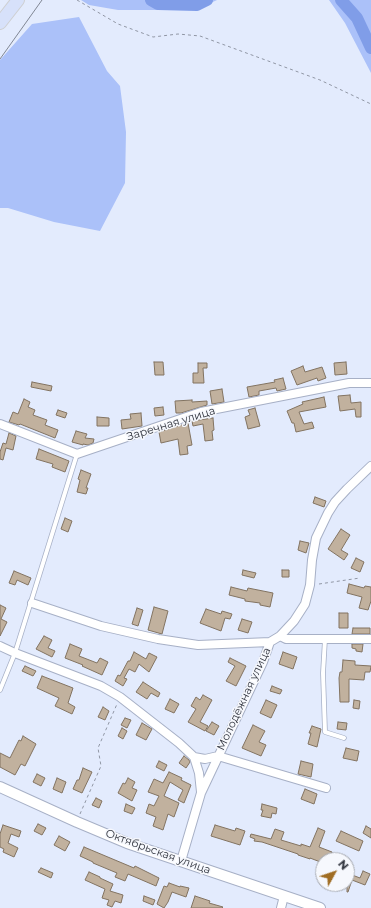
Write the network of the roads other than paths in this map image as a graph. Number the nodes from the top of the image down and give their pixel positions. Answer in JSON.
{"nodes":[{"id":1,"x":18,"y":0,"type":"edge"},
{"id":2,"x":0,"y":22,"type":"edge"},
{"id":3,"x":371,"y":383,"type":"edge"},
{"id":4,"x":0,"y":424,"type":"edge"},
{"id":5,"x":77,"y":454,"type":"junction"},
{"id":6,"x":371,"y":466,"type":"edge"},
{"id":7,"x":32,"y":603,"type":"junction"},
{"id":8,"x":280,"y":636,"type":"junction"},
{"id":9,"x":325,"y":638,"type":"junction"},
{"id":10,"x":371,"y":639,"type":"edge"},
{"id":11,"x":270,"y":642,"type":"junction"},
{"id":12,"x":0,"y":646,"type":"edge"},
{"id":13,"x":15,"y":653,"type":"junction"},
{"id":14,"x":0,"y":690,"type":"edge"},
{"id":15,"x":344,"y":738,"type":"dead end"},
{"id":16,"x":218,"y":756,"type":"junction"},
{"id":17,"x":194,"y":757,"type":"junction"},
{"id":18,"x":0,"y":787,"type":"edge"},
{"id":19,"x":326,"y":788,"type":"dead end"},
{"id":20,"x":201,"y":793,"type":"junction"},
{"id":21,"x":181,"y":861,"type":"junction"},
{"id":22,"x":284,"y":896,"type":"junction"},
{"id":23,"x":281,"y":908,"type":"edge"},
{"id":24,"x":320,"y":908,"type":"edge"}],
"edges":[{"from":1,"to":2,"type":"main road"},
{"from":3,"to":5,"type":"street","name":"Заречная улица"},
{"from":4,"to":5,"type":"street"},
{"from":5,"to":7,"type":"lane"},
{"from":6,"to":8,"type":"street","name":"Молодёжная улица"},
{"from":7,"to":11,"type":"street","name":"Молодёжная улица"},
{"from":7,"to":13,"type":"lane"},
{"from":8,"to":9,"type":"street","name":"Молодёжная улица"},
{"from":8,"to":11,"type":"street","name":"Молодёжная улица"},
{"from":9,"to":10,"type":"street","name":"Молодёжная улица"},
{"from":9,"to":15,"type":"lane"},
{"from":11,"to":16,"type":"street","name":"Молодёжная улица"},
{"from":12,"to":13,"type":"street"},
{"from":13,"to":14,"type":"lane"},
{"from":13,"to":17,"type":"street"},
{"from":16,"to":17,"type":"street","name":"Молодёжная улица"},
{"from":16,"to":19,"type":"street","name":"Молодёжная улица"},
{"from":16,"to":20,"type":"street","name":"Молодёжная улица"},
{"from":17,"to":20,"type":"street"},
{"from":18,"to":21,"type":"street","name":"Октябрьская улица"},
{"from":20,"to":21,"type":"street","name":"Молодёжная улица"},
{"from":21,"to":22,"type":"street","name":"Октябрьская улица"},
{"from":22,"to":23,"type":"street"},
{"from":22,"to":24,"type":"street","name":"Октябрьская улица"}]}
